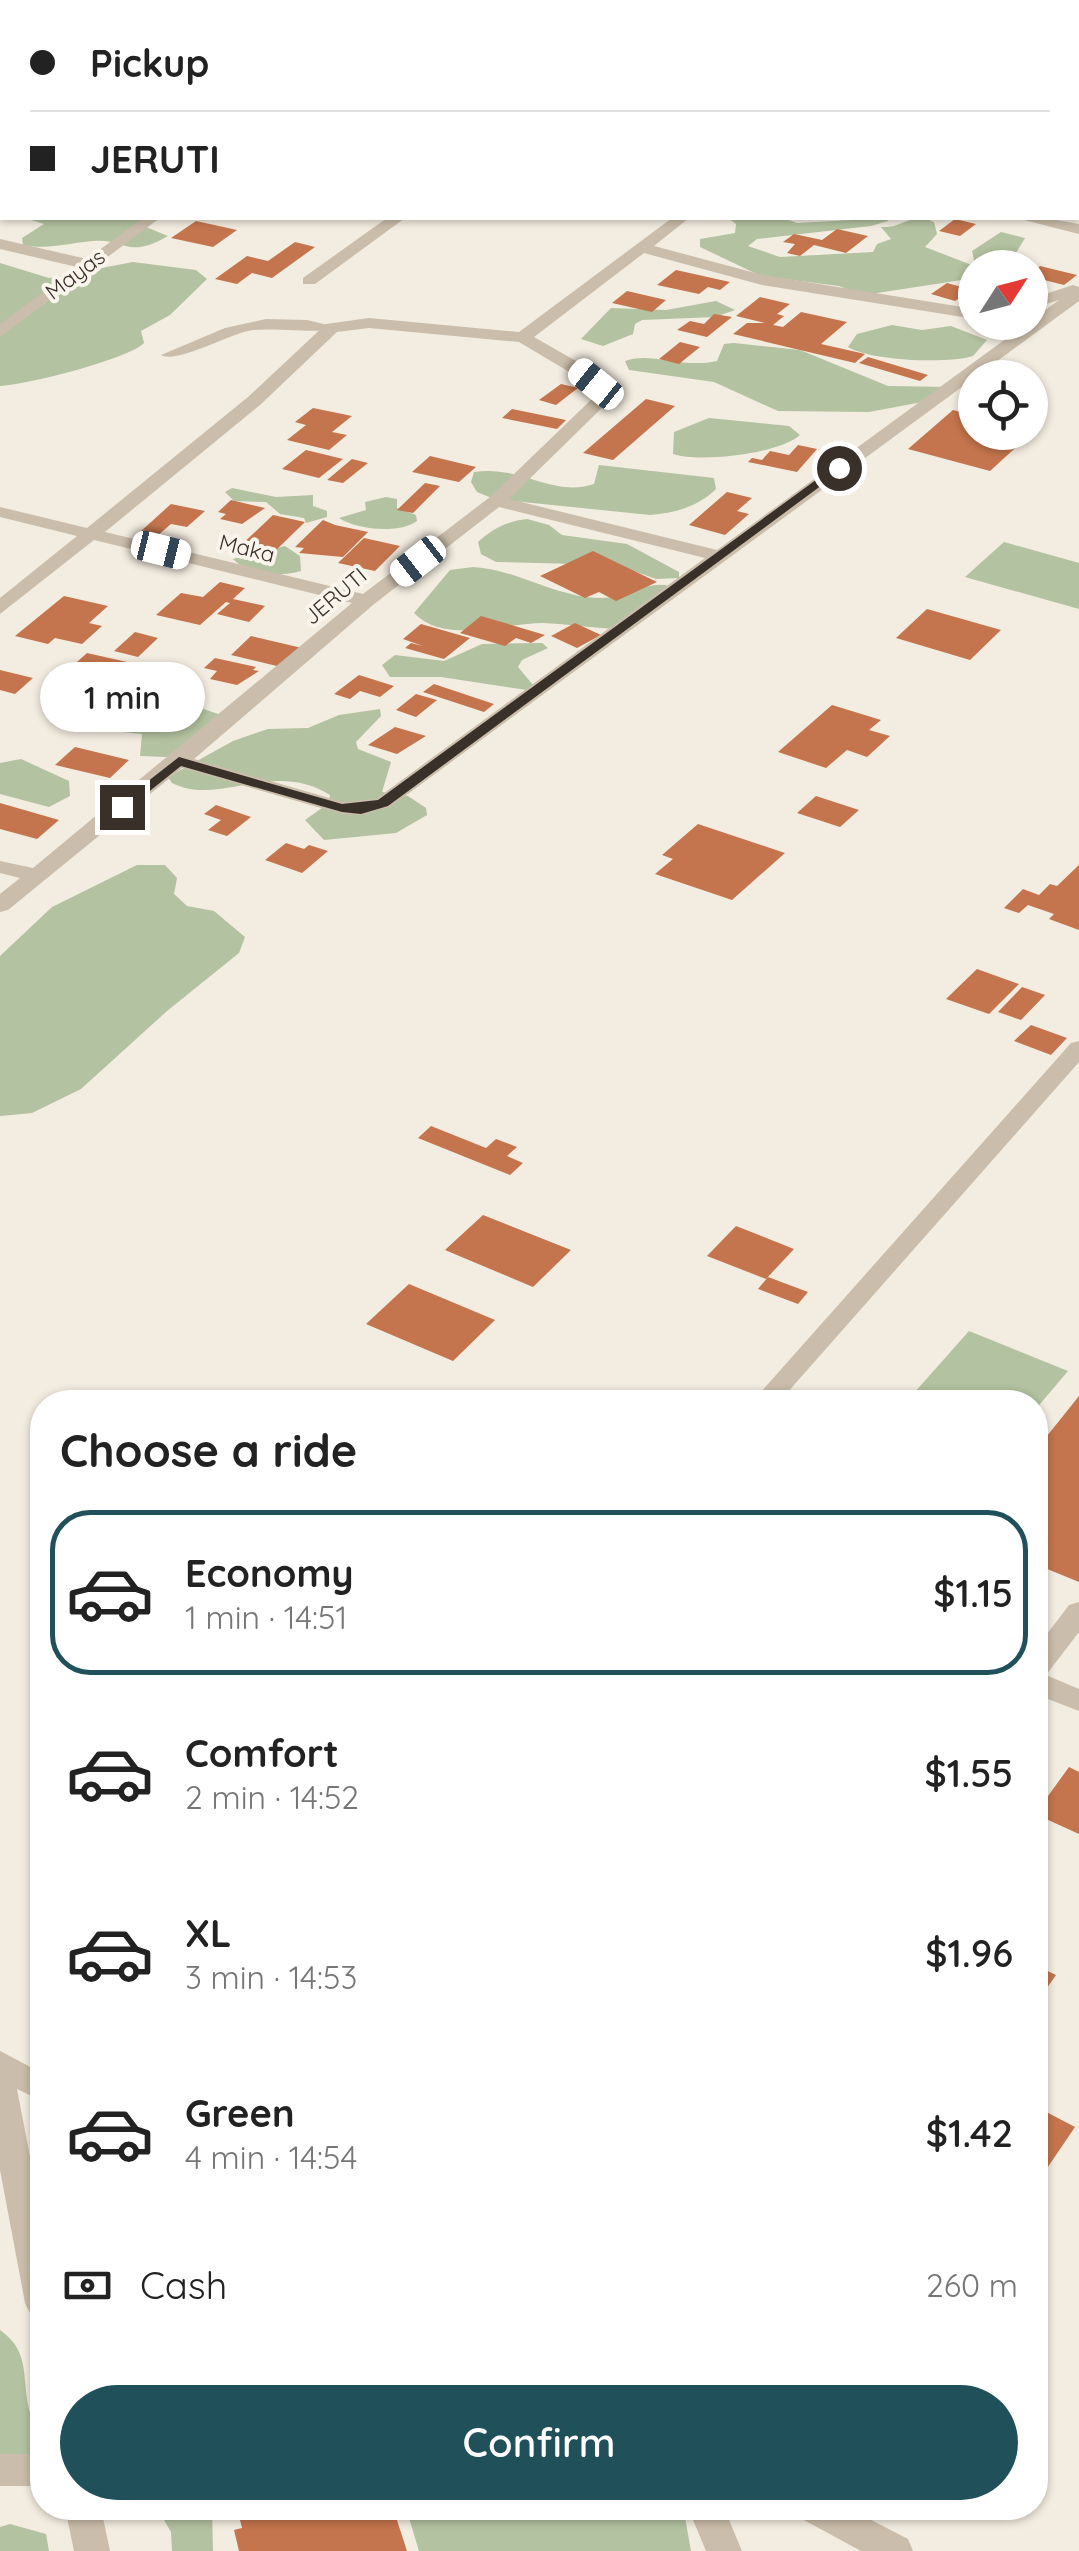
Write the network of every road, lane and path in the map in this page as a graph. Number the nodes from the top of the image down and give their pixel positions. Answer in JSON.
{"nodes":[{"id":1,"x":149,"y":220,"type":"edge"},
{"id":2,"x":393,"y":220,"type":"edge"},
{"id":3,"x":677,"y":220,"type":"edge"},
{"id":4,"x":1033,"y":220,"type":"edge"},
{"id":5,"x":1079,"y":230,"type":"edge"},
{"id":6,"x":0,"y":244,"type":"edge"},
{"id":7,"x":642,"y":248,"type":"junction"},
{"id":8,"x":87,"y":264,"type":"junction"},
{"id":9,"x":310,"y":281,"type":"dead end"},
{"id":10,"x":1079,"y":291,"type":"edge"},
{"id":11,"x":1048,"y":299,"type":"edge"},
{"id":12,"x":958,"y":311,"type":"edge"},
{"id":13,"x":332,"y":328,"type":"junction"},
{"id":14,"x":0,"y":332,"type":"edge"},
{"id":15,"x":522,"y":337,"type":"junction"},
{"id":16,"x":170,"y":355,"type":"dead end"},
{"id":17,"x":496,"y":501,"type":"junction"},
{"id":18,"x":0,"y":512,"type":"edge"},
{"id":19,"x":92,"y":532,"type":"junction"},
{"id":20,"x":718,"y":556,"type":"junction"},
{"id":21,"x":366,"y":601,"type":"junction"},
{"id":22,"x":0,"y":608,"type":"edge"},
{"id":23,"x":179,"y":761,"type":"junction"},
{"id":24,"x":0,"y":866,"type":"edge"},
{"id":25,"x":35,"y":875,"type":"junction"},
{"id":26,"x":0,"y":905,"type":"edge"},
{"id":27,"x":1079,"y":1048,"type":"edge"},
{"id":28,"x":776,"y":1390,"type":"edge"},
{"id":29,"x":1079,"y":1612,"type":"edge"},
{"id":30,"x":1048,"y":1653,"type":"edge"},
{"id":31,"x":1048,"y":1677,"type":"edge"},
{"id":32,"x":1079,"y":1701,"type":"edge"},
{"id":33,"x":0,"y":2064,"type":"edge"},
{"id":34,"x":30,"y":2081,"type":"edge"},
{"id":35,"x":0,"y":2085,"type":"edge"},
{"id":36,"x":30,"y":2241,"type":"edge"},
{"id":37,"x":0,"y":2470,"type":"edge"},
{"id":38,"x":30,"y":2470,"type":"edge"},
{"id":39,"x":86,"y":2520,"type":"edge"},
{"id":40,"x":711,"y":2520,"type":"edge"},
{"id":41,"x":837,"y":2520,"type":"edge"},
{"id":42,"x":92,"y":2551,"type":"edge"},
{"id":43,"x":724,"y":2551,"type":"edge"},
{"id":44,"x":895,"y":2551,"type":"edge"}],
"edges":[{"from":1,"to":8,"type":"street","name":"Mayas"},
{"from":2,"to":9,"type":"street"},
{"from":3,"to":7,"type":"street"},
{"from":4,"to":5,"type":"street"},
{"from":6,"to":8,"type":"street"},
{"from":7,"to":12,"type":"street"},
{"from":7,"to":15,"type":"street"},
{"from":8,"to":14,"type":"street","name":"Mayas"},
{"from":10,"to":11,"type":"street"},
{"from":10,"to":20,"type":"street"},
{"from":13,"to":15,"type":"street"},
{"from":13,"to":16,"type":"lane"},
{"from":13,"to":19,"type":"street"},
{"from":15,"to":17,"type":"street","name":"JERUTI"},
{"from":17,"to":20,"type":"street"},
{"from":17,"to":21,"type":"street","name":"JERUTI"},
{"from":18,"to":19,"type":"street","name":"Maka"},
{"from":19,"to":21,"type":"street","name":"Maka"},
{"from":19,"to":22,"type":"street"},
{"from":20,"to":23,"type":"street"},
{"from":21,"to":23,"type":"street","name":"JERUTI"},
{"from":23,"to":25,"type":"street","name":"JERUTI"},
{"from":24,"to":25,"type":"street"},
{"from":25,"to":26,"type":"street","name":"JERUTI"},
{"from":27,"to":28,"type":"street"},
{"from":29,"to":30,"type":"street"},
{"from":31,"to":32,"type":"street"},
{"from":33,"to":34,"type":"street"},
{"from":35,"to":36,"type":"street"},
{"from":37,"to":38,"type":"street"},
{"from":39,"to":42,"type":"street"},
{"from":40,"to":43,"type":"street"},
{"from":41,"to":44,"type":"street"}]}
